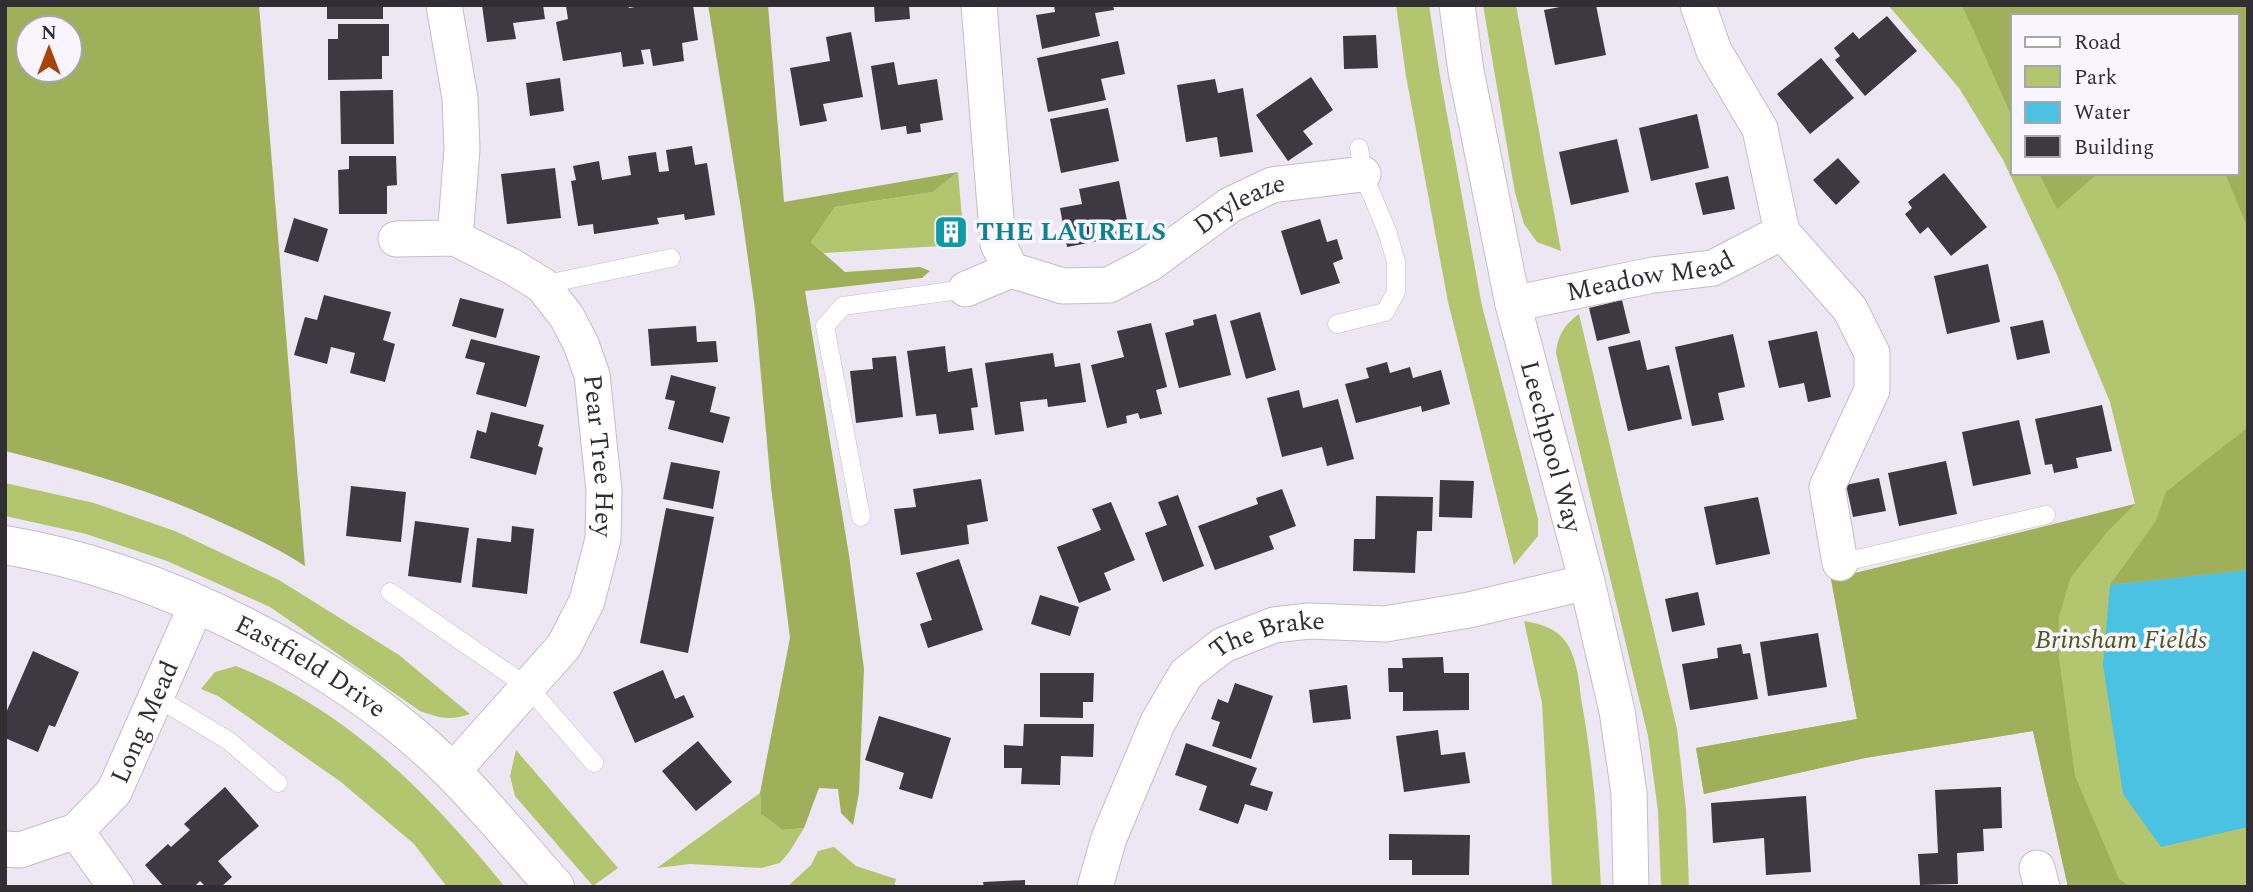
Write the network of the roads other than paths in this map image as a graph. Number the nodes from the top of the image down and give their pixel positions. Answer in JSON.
{"nodes":[{"id":1,"x":444,"y":5,"type":"edge"},
{"id":2,"x":979,"y":5,"type":"edge"},
{"id":3,"x":1457,"y":5,"type":"edge"},
{"id":4,"x":1698,"y":5,"type":"edge"},
{"id":5,"x":1361,"y":161,"type":"joint"},
{"id":6,"x":1782,"y":232,"type":"junction"},
{"id":7,"x":455,"y":238,"type":"junction"},
{"id":8,"x":396,"y":239,"type":"dead end"},
{"id":9,"x":671,"y":258,"type":"dead end"},
{"id":10,"x":1011,"y":270,"type":"junction"},
{"id":11,"x":542,"y":285,"type":"junction"},
{"id":12,"x":966,"y":289,"type":"joint"},
{"id":13,"x":1513,"y":304,"type":"junction"},
{"id":14,"x":1337,"y":324,"type":"dead end"},
{"id":15,"x":2046,"y":515,"type":"dead end"},
{"id":16,"x":861,"y":517,"type":"dead end"},
{"id":17,"x":5,"y":545,"type":"edge"},
{"id":18,"x":1840,"y":563,"type":"joint"},
{"id":19,"x":1587,"y":582,"type":"junction"},
{"id":20,"x":390,"y":592,"type":"dead end"},
{"id":21,"x":197,"y":604,"type":"junction"},
{"id":22,"x":528,"y":687,"type":"junction"},
{"id":23,"x":156,"y":697,"type":"junction"},
{"id":24,"x":594,"y":763,"type":"dead end"},
{"id":25,"x":452,"y":772,"type":"junction"},
{"id":26,"x":278,"y":783,"type":"dead end"},
{"id":27,"x":76,"y":831,"type":"junction"},
{"id":28,"x":5,"y":849,"type":"edge"},
{"id":29,"x":116,"y":887,"type":"edge"},
{"id":30,"x":555,"y":887,"type":"edge"},
{"id":31,"x":1095,"y":887,"type":"edge"},
{"id":32,"x":1631,"y":887,"type":"edge"}],
"edges":[{"from":1,"to":7,"type":"street"},
{"from":2,"to":10,"type":"street"},
{"from":3,"to":13,"type":"street","name":"Leechpool Way"},
{"from":4,"to":6,"type":"street"},
{"from":5,"to":10,"type":"street","name":"Dryleaze"},
{"from":5,"to":14,"type":"lane"},
{"from":6,"to":13,"type":"street","name":"Meadow Mead"},
{"from":6,"to":18,"type":"street"},
{"from":7,"to":8,"type":"street","name":"Pear Tree Hey"},
{"from":7,"to":11,"type":"street","name":"Pear Tree Hey"},
{"from":9,"to":11,"type":"lane"},
{"from":10,"to":12,"type":"street"},
{"from":11,"to":22,"type":"street","name":"Pear Tree Hey"},
{"from":12,"to":16,"type":"lane"},
{"from":13,"to":19,"type":"street","name":"Leechpool Way"},
{"from":15,"to":18,"type":"lane"},
{"from":17,"to":21,"type":"street","name":"Eastfield Drive"},
{"from":19,"to":31,"type":"street","name":"The Brake"},
{"from":19,"to":32,"type":"street","name":"Leechpool Way"},
{"from":20,"to":22,"type":"lane"},
{"from":21,"to":23,"type":"street","name":"Long Mead"},
{"from":21,"to":25,"type":"street","name":"Eastfield Drive"},
{"from":22,"to":24,"type":"lane"},
{"from":22,"to":25,"type":"street","name":"Pear Tree Hey"},
{"from":23,"to":26,"type":"lane"},
{"from":23,"to":27,"type":"street","name":"Long Mead"},
{"from":25,"to":30,"type":"street","name":"Eastfield Drive"},
{"from":27,"to":28,"type":"street","name":"Long Mead"},
{"from":27,"to":29,"type":"street"}]}
